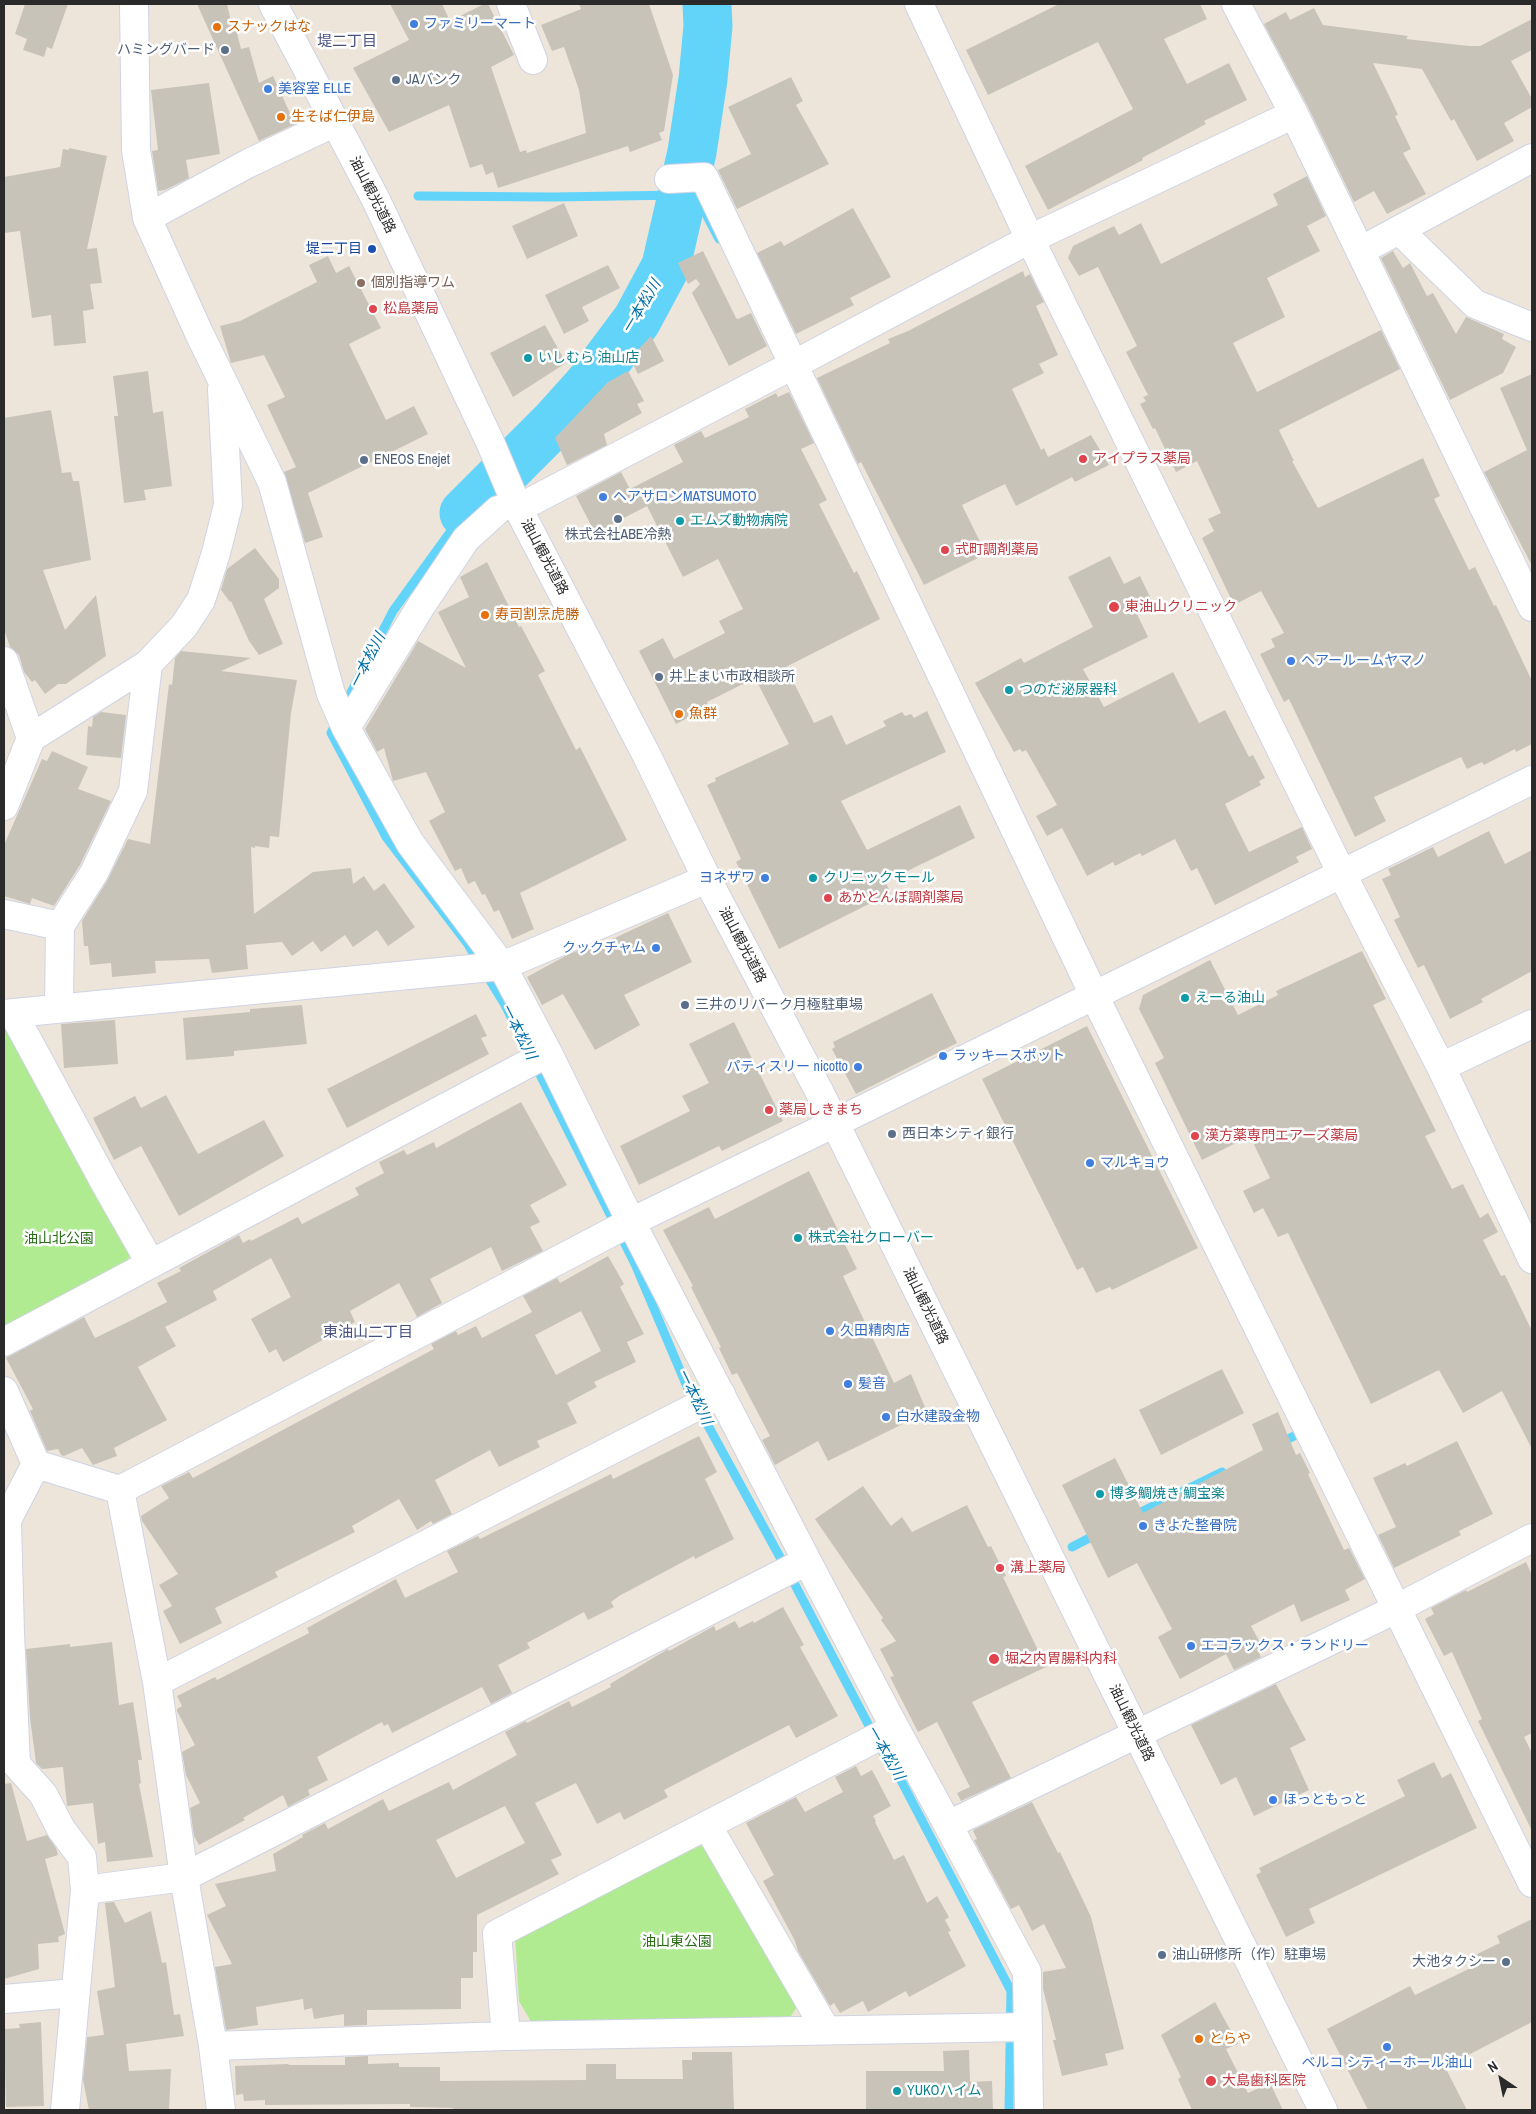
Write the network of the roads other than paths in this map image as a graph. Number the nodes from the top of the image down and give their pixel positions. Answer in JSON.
{"nodes":[{"id":1,"x":134,"y":4,"type":"edge"},
{"id":2,"x":273,"y":4,"type":"edge"},
{"id":3,"x":511,"y":4,"type":"edge"},
{"id":4,"x":919,"y":4,"type":"edge"},
{"id":5,"x":1236,"y":4,"type":"edge"},
{"id":6,"x":533,"y":60,"type":"dead end"},
{"id":7,"x":1294,"y":114,"type":"junction"},
{"id":8,"x":336,"y":125,"type":"junction"},
{"id":9,"x":1532,"y":158,"type":"edge"},
{"id":10,"x":669,"y":179,"type":"dead end"},
{"id":11,"x":147,"y":218,"type":"junction"},
{"id":12,"x":1399,"y":230,"type":"junction"},
{"id":13,"x":1030,"y":239,"type":"junction"},
{"id":14,"x":1360,"y":251,"type":"junction"},
{"id":15,"x":1532,"y":327,"type":"edge"},
{"id":16,"x":793,"y":366,"type":"junction"},
{"id":17,"x":221,"y":377,"type":"junction"},
{"id":18,"x":516,"y":505,"type":"junction"},
{"id":19,"x":1532,"y":607,"type":"edge"},
{"id":20,"x":4,"y":661,"type":"edge"},
{"id":21,"x":148,"y":664,"type":"junction"},
{"id":22,"x":346,"y":728,"type":"junction"},
{"id":23,"x":31,"y":738,"type":"junction"},
{"id":24,"x":1532,"y":780,"type":"edge"},
{"id":25,"x":4,"y":806,"type":"edge"},
{"id":26,"x":1342,"y":874,"type":"junction"},
{"id":27,"x":707,"y":879,"type":"junction"},
{"id":28,"x":4,"y":914,"type":"edge"},
{"id":29,"x":60,"y":926,"type":"junction"},
{"id":30,"x":485,"y":967,"type":"junction"},
{"id":31,"x":1094,"y":995,"type":"junction"},
{"id":32,"x":59,"y":1007,"type":"junction"},
{"id":33,"x":8,"y":1013,"type":"edge"},
{"id":34,"x":1532,"y":1024,"type":"edge"},
{"id":35,"x":534,"y":1060,"type":"junction"},
{"id":36,"x":1441,"y":1067,"type":"junction"},
{"id":37,"x":835,"y":1123,"type":"junction"},
{"id":38,"x":620,"y":1228,"type":"junction"},
{"id":39,"x":1532,"y":1259,"type":"edge"},
{"id":40,"x":151,"y":1264,"type":"junction"},
{"id":41,"x":4,"y":1342,"type":"edge"},
{"id":42,"x":4,"y":1391,"type":"edge"},
{"id":43,"x":707,"y":1401,"type":"junction"},
{"id":44,"x":36,"y":1464,"type":"junction"},
{"id":45,"x":120,"y":1490,"type":"junction"},
{"id":46,"x":1532,"y":1538,"type":"edge"},
{"id":47,"x":795,"y":1567,"type":"junction"},
{"id":48,"x":1395,"y":1608,"type":"junction"},
{"id":49,"x":157,"y":1682,"type":"junction"},
{"id":50,"x":882,"y":1734,"type":"junction"},
{"id":51,"x":1137,"y":1734,"type":"junction"},
{"id":52,"x":10,"y":1765,"type":"edge"},
{"id":53,"x":707,"y":1825,"type":"junction"},
{"id":54,"x":948,"y":1825,"type":"junction"},
{"id":55,"x":184,"y":1877,"type":"junction"},
{"id":56,"x":1532,"y":1883,"type":"edge"},
{"id":57,"x":84,"y":1890,"type":"junction"},
{"id":58,"x":75,"y":1993,"type":"junction"},
{"id":59,"x":4,"y":1999,"type":"edge"},
{"id":60,"x":1015,"y":2027,"type":"junction"},
{"id":61,"x":826,"y":2030,"type":"junction"},
{"id":62,"x":506,"y":2036,"type":"junction"},
{"id":63,"x":213,"y":2046,"type":"junction"},
{"id":64,"x":65,"y":2110,"type":"edge"},
{"id":65,"x":221,"y":2110,"type":"edge"},
{"id":66,"x":1029,"y":2110,"type":"edge"},
{"id":67,"x":1323,"y":2110,"type":"edge"}],
"edges":[{"from":1,"to":11,"type":"street"},
{"from":2,"to":8,"type":"street","name":"油山観光道路"},
{"from":3,"to":6,"type":"street"},
{"from":4,"to":13,"type":"street"},
{"from":5,"to":7,"type":"street"},
{"from":7,"to":13,"type":"street"},
{"from":7,"to":14,"type":"street"},
{"from":8,"to":11,"type":"street"},
{"from":8,"to":18,"type":"street","name":"油山観光道路"},
{"from":9,"to":12,"type":"street"},
{"from":10,"to":16,"type":"street"},
{"from":11,"to":17,"type":"street"},
{"from":12,"to":14,"type":"street"},
{"from":12,"to":15,"type":"street"},
{"from":13,"to":16,"type":"street"},
{"from":13,"to":26,"type":"street"},
{"from":14,"to":19,"type":"street"},
{"from":16,"to":18,"type":"street"},
{"from":16,"to":31,"type":"street"},
{"from":17,"to":21,"type":"street"},
{"from":17,"to":22,"type":"street"},
{"from":18,"to":22,"type":"street"},
{"from":18,"to":27,"type":"street","name":"油山観光道路"},
{"from":20,"to":23,"type":"street"},
{"from":21,"to":23,"type":"street"},
{"from":21,"to":29,"type":"street"},
{"from":22,"to":30,"type":"street"},
{"from":23,"to":25,"type":"street"},
{"from":24,"to":26,"type":"street"},
{"from":26,"to":31,"type":"street"},
{"from":26,"to":36,"type":"street"},
{"from":27,"to":30,"type":"street"},
{"from":27,"to":37,"type":"street","name":"油山観光道路"},
{"from":28,"to":29,"type":"street"},
{"from":29,"to":32,"type":"street"},
{"from":30,"to":32,"type":"street"},
{"from":30,"to":35,"type":"street"},
{"from":31,"to":37,"type":"street"},
{"from":31,"to":48,"type":"street"},
{"from":32,"to":33,"type":"street"},
{"from":33,"to":40,"type":"street"},
{"from":34,"to":36,"type":"street"},
{"from":35,"to":38,"type":"street"},
{"from":35,"to":40,"type":"street"},
{"from":36,"to":39,"type":"street"},
{"from":37,"to":38,"type":"street"},
{"from":37,"to":51,"type":"street","name":"油山観光道路"},
{"from":38,"to":43,"type":"street"},
{"from":38,"to":45,"type":"street"},
{"from":40,"to":41,"type":"street"},
{"from":42,"to":44,"type":"street"},
{"from":43,"to":47,"type":"street"},
{"from":43,"to":49,"type":"street"},
{"from":44,"to":45,"type":"street"},
{"from":44,"to":52,"type":"street"},
{"from":45,"to":49,"type":"street"},
{"from":46,"to":48,"type":"street"},
{"from":47,"to":50,"type":"street"},
{"from":47,"to":55,"type":"street"},
{"from":48,"to":51,"type":"street"},
{"from":48,"to":56,"type":"street"},
{"from":49,"to":55,"type":"street"},
{"from":50,"to":53,"type":"street"},
{"from":50,"to":54,"type":"street"},
{"from":51,"to":54,"type":"street"},
{"from":51,"to":67,"type":"street","name":"油山観光道路"},
{"from":52,"to":57,"type":"street"},
{"from":53,"to":61,"type":"street"},
{"from":53,"to":62,"type":"street"},
{"from":54,"to":60,"type":"street"},
{"from":55,"to":57,"type":"street"},
{"from":55,"to":63,"type":"street"},
{"from":57,"to":58,"type":"street"},
{"from":58,"to":59,"type":"street"},
{"from":58,"to":64,"type":"street"},
{"from":60,"to":61,"type":"street"},
{"from":60,"to":66,"type":"street"},
{"from":61,"to":62,"type":"street"},
{"from":62,"to":63,"type":"street"},
{"from":63,"to":65,"type":"street"}]}
